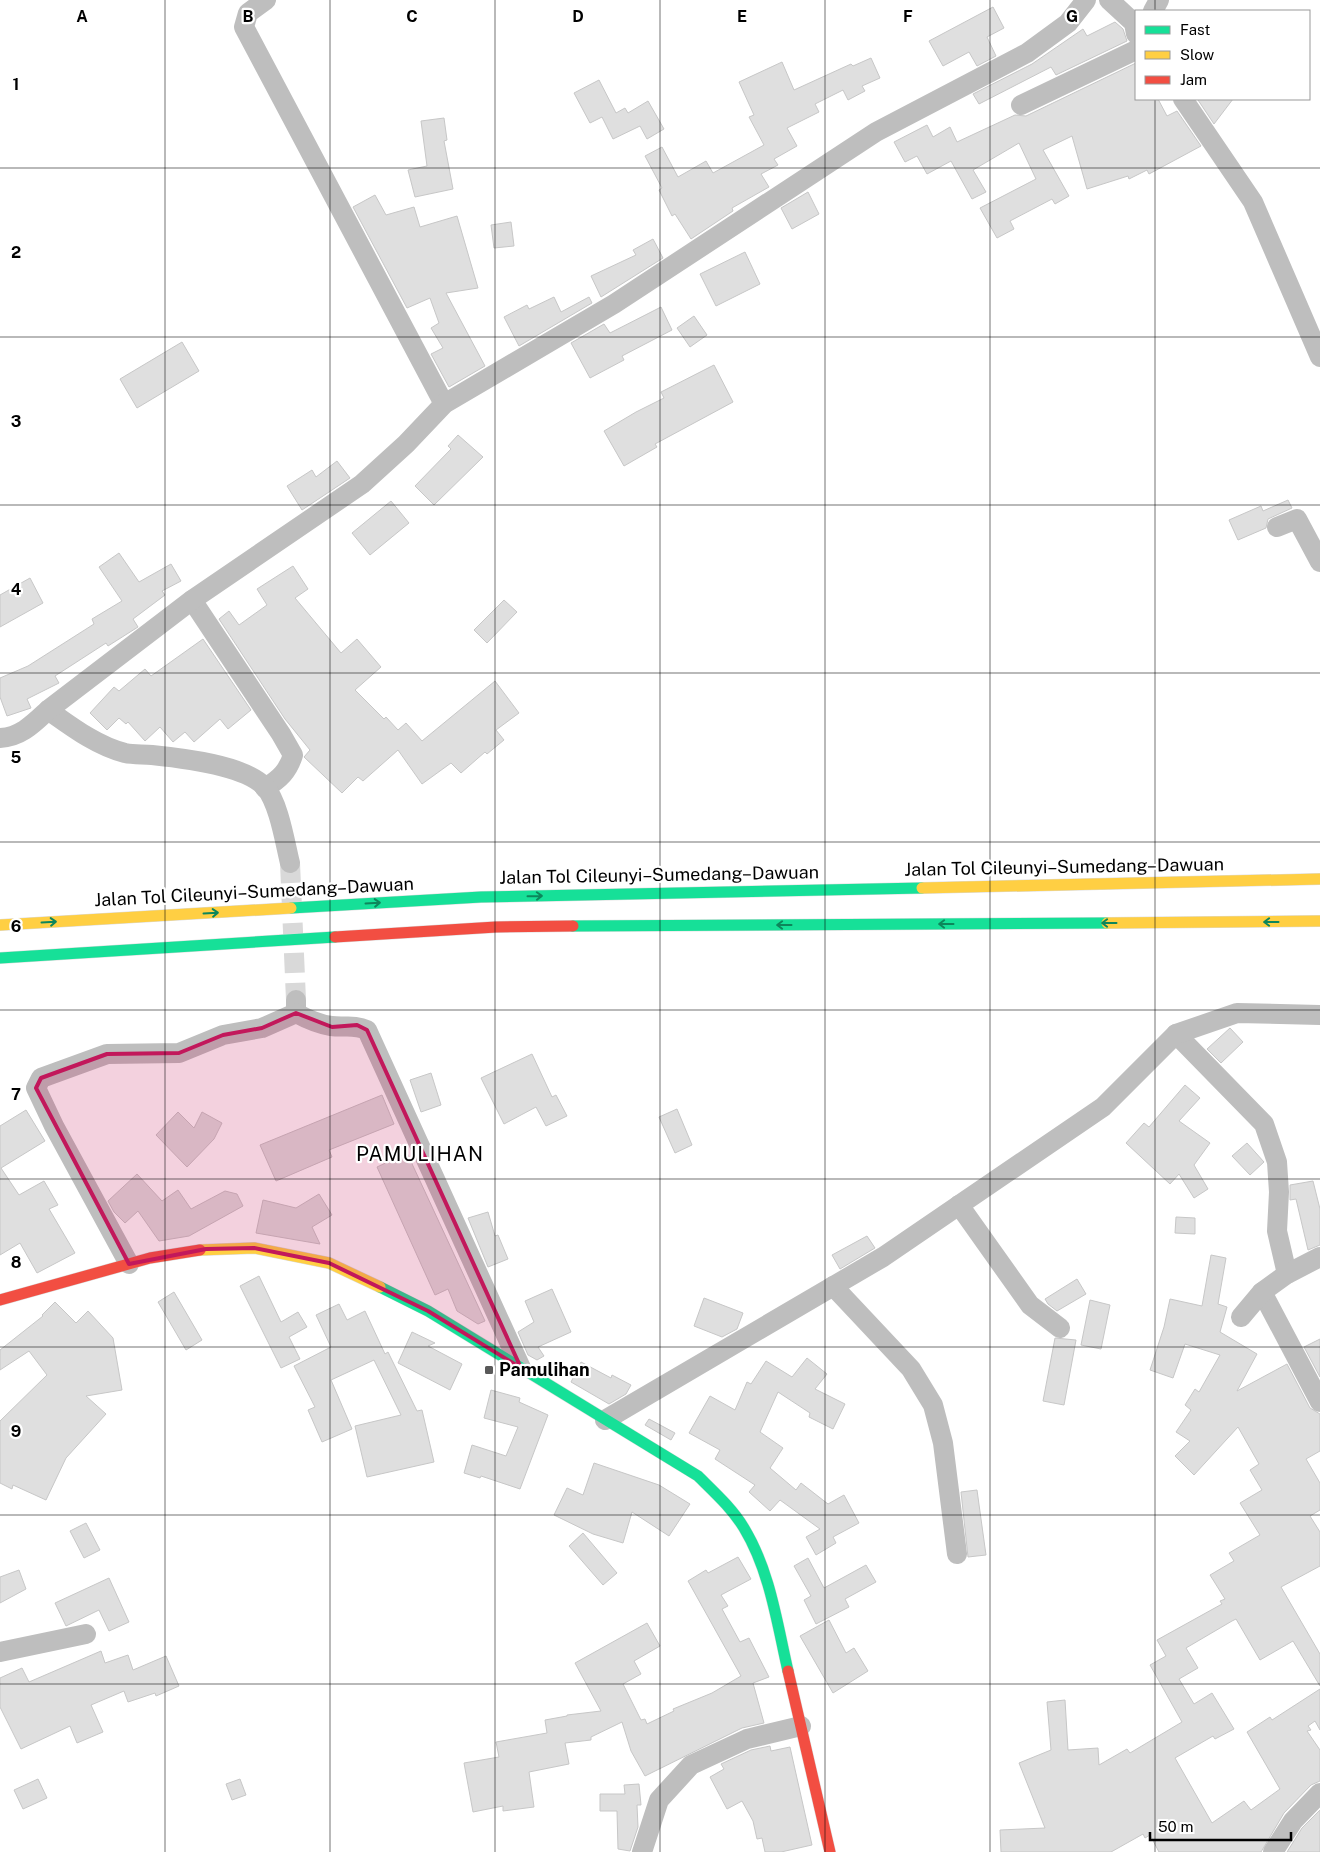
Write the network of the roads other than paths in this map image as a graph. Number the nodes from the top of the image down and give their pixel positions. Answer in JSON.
{"nodes":[{"id":1,"x":266,"y":0,"type":"edge"},
{"id":2,"x":1086,"y":0,"type":"edge"},
{"id":3,"x":1109,"y":0,"type":"edge"},
{"id":4,"x":1135,"y":28,"type":"edge"},
{"id":5,"x":1135,"y":50,"type":"edge"},
{"id":6,"x":1184,"y":100,"type":"edge"},
{"id":7,"x":1021,"y":105,"type":"dead end"},
{"id":8,"x":1320,"y":357,"type":"edge"},
{"id":9,"x":444,"y":404,"type":"junction"},
{"id":10,"x":1277,"y":527,"type":"dead end"},
{"id":11,"x":1320,"y":562,"type":"edge"},
{"id":12,"x":192,"y":600,"type":"junction"},
{"id":13,"x":48,"y":710,"type":"junction"},
{"id":14,"x":0,"y":738,"type":"edge"},
{"id":15,"x":265,"y":788,"type":"junction"},
{"id":16,"x":290,"y":863,"type":"tunnel mouth"},
{"id":17,"x":1320,"y":879,"type":"edge"},
{"id":18,"x":1320,"y":921,"type":"edge"},
{"id":19,"x":0,"y":925,"type":"edge"},
{"id":20,"x":0,"y":958,"type":"edge"},
{"id":21,"x":1320,"y":1015,"type":"edge"},
{"id":22,"x":1176,"y":1034,"type":"junction"},
{"id":23,"x":960,"y":1205,"type":"junction"},
{"id":24,"x":1320,"y":1257,"type":"edge"},
{"id":25,"x":130,"y":1264,"type":"junction"},
{"id":26,"x":1287,"y":1274,"type":"junction"},
{"id":27,"x":833,"y":1286,"type":"junction"},
{"id":28,"x":1262,"y":1292,"type":"junction"},
{"id":29,"x":0,"y":1300,"type":"edge"},
{"id":30,"x":1241,"y":1317,"type":"dead end"},
{"id":31,"x":1060,"y":1328,"type":"dead end"},
{"id":32,"x":521,"y":1368,"type":"junction"},
{"id":33,"x":1320,"y":1402,"type":"edge"},
{"id":34,"x":606,"y":1420,"type":"junction"},
{"id":35,"x":957,"y":1554,"type":"dead end"},
{"id":36,"x":86,"y":1634,"type":"dead end"},
{"id":37,"x":0,"y":1652,"type":"edge"},
{"id":38,"x":801,"y":1726,"type":"junction"},
{"id":39,"x":1320,"y":1793,"type":"edge"},
{"id":40,"x":642,"y":1852,"type":"edge"},
{"id":41,"x":830,"y":1852,"type":"edge"},
{"id":42,"x":1273,"y":1852,"type":"edge"}],
"edges":[{"from":1,"to":9,"type":"street"},
{"from":2,"to":9,"type":"street"},
{"from":3,"to":4,"type":"street"},
{"from":5,"to":7,"type":"street"},
{"from":6,"to":8,"type":"street"},
{"from":9,"to":12,"type":"street"},
{"from":10,"to":11,"type":"street"},
{"from":12,"to":13,"type":"street"},
{"from":12,"to":15,"type":"street"},
{"from":13,"to":14,"type":"street"},
{"from":13,"to":15,"type":"street"},
{"from":15,"to":16,"type":"street"},
{"from":19,"to":17,"type":"main road","name":"Jalan Tol Cileunyi–Sumedang–Dawuan","one_way":true},
{"from":18,"to":20,"type":"main road","one_way":true},
{"from":21,"to":22,"type":"street"},
{"from":22,"to":23,"type":"street"},
{"from":22,"to":26,"type":"street"},
{"from":23,"to":27,"type":"street"},
{"from":23,"to":31,"type":"street"},
{"from":24,"to":26,"type":"street"},
{"from":25,"to":29,"type":"main road"},
{"from":25,"to":32,"type":"main road"},
{"from":25,"to":32,"type":"street"},
{"from":26,"to":28,"type":"street"},
{"from":27,"to":34,"type":"street"},
{"from":27,"to":35,"type":"street"},
{"from":28,"to":30,"type":"street"},
{"from":28,"to":33,"type":"street"},
{"from":32,"to":34,"type":"main road"},
{"from":34,"to":38,"type":"main road"},
{"from":36,"to":37,"type":"street"},
{"from":38,"to":40,"type":"street"},
{"from":38,"to":41,"type":"main road"},
{"from":39,"to":42,"type":"street"}]}
